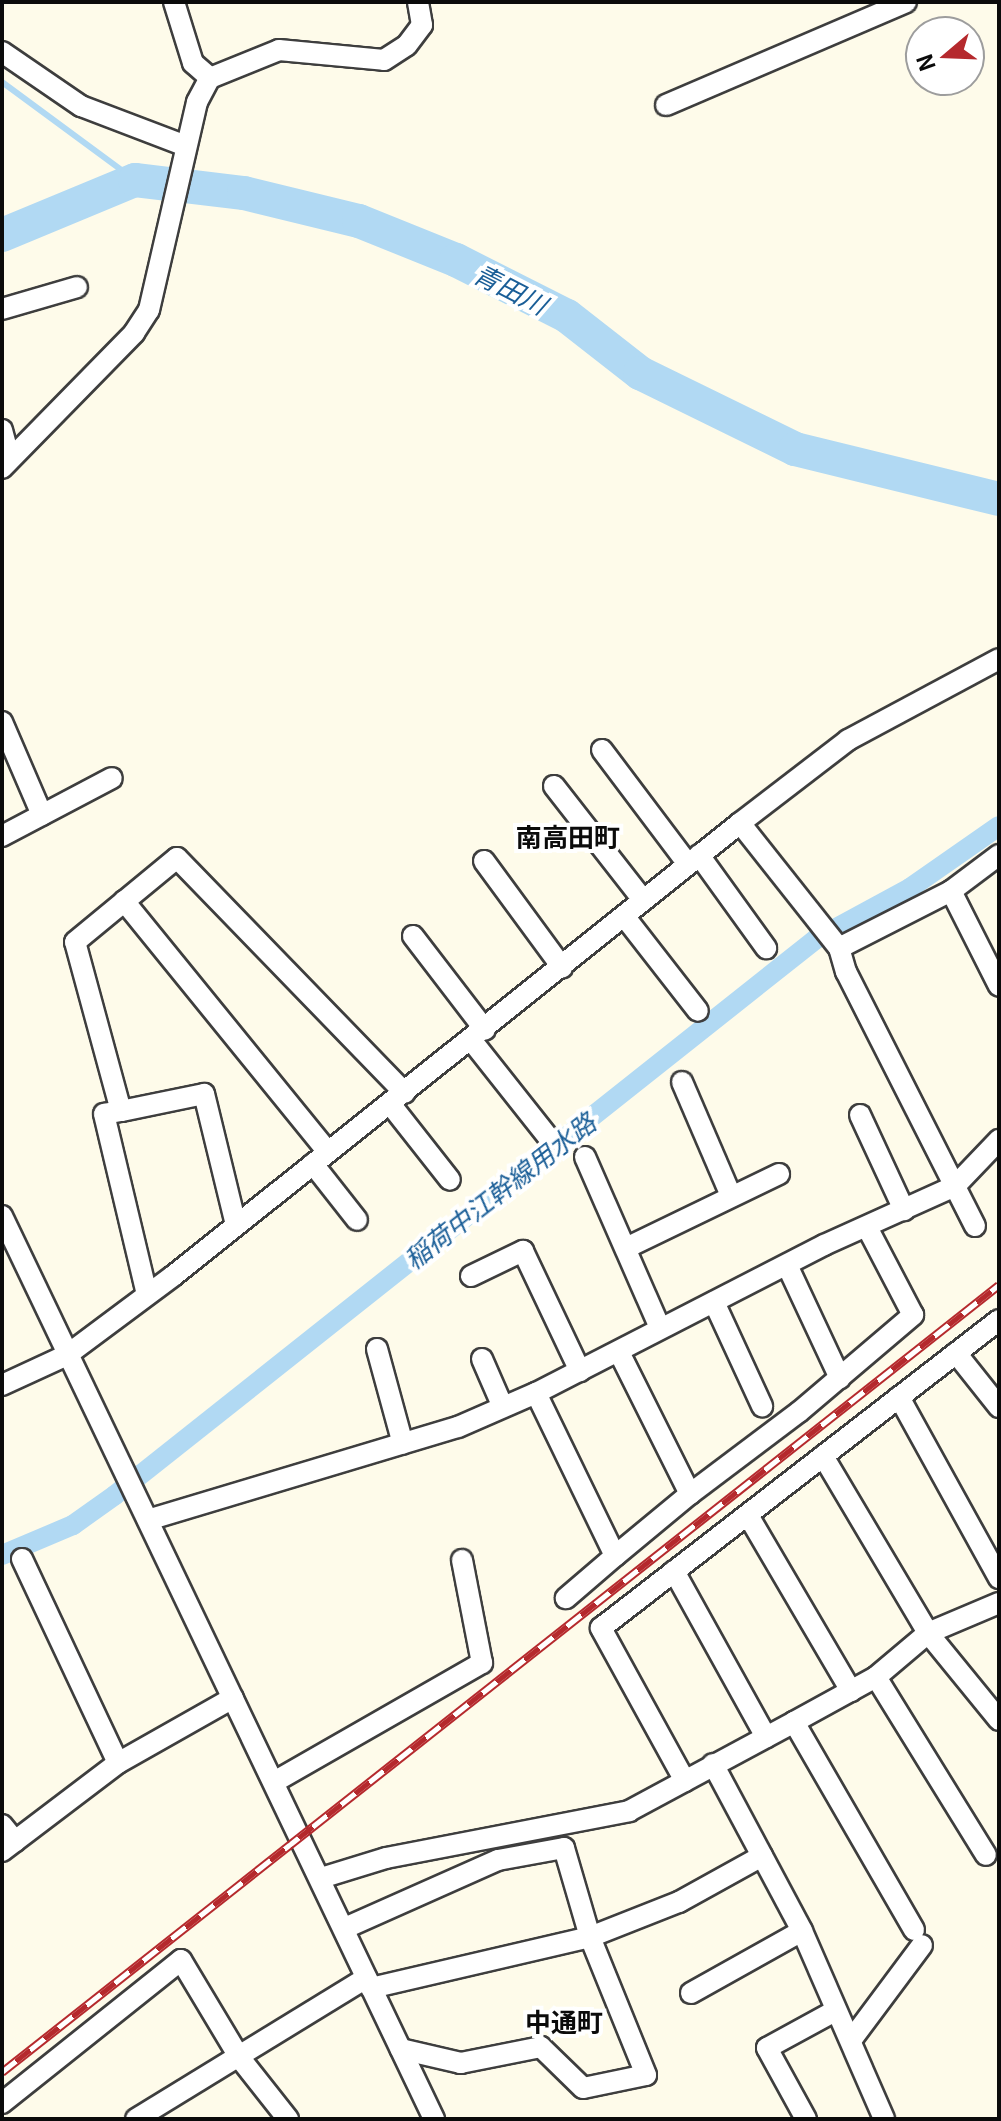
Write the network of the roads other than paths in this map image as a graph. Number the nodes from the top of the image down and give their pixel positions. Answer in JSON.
{"nodes":[{"id":1,"x":174,"y":2,"type":"edge"},
{"id":2,"x":418,"y":2,"type":"edge"},
{"id":3,"x":906,"y":2,"type":"edge"},
{"id":4,"x":2,"y":52,"type":"edge"},
{"id":5,"x":210,"y":78,"type":"junction"},
{"id":6,"x":666,"y":105,"type":"dead end"},
{"id":7,"x":185,"y":150,"type":"junction"},
{"id":8,"x":77,"y":287,"type":"dead end"},
{"id":9,"x":2,"y":309,"type":"edge"},
{"id":10,"x":2,"y":430,"type":"edge"},
{"id":11,"x":6,"y":464,"type":"edge"},
{"id":12,"x":999,"y":659,"type":"edge"},
{"id":13,"x":2,"y":722,"type":"edge"},
{"id":14,"x":602,"y":750,"type":"dead end"},
{"id":15,"x":112,"y":778,"type":"dead end"},
{"id":16,"x":554,"y":786,"type":"dead end"},
{"id":17,"x":42,"y":815,"type":"junction"},
{"id":18,"x":740,"y":823,"type":"junction"},
{"id":19,"x":2,"y":836,"type":"edge"},
{"id":20,"x":999,"y":855,"type":"edge"},
{"id":21,"x":693,"y":860,"type":"junction"},
{"id":22,"x":484,"y":861,"type":"dead end"},
{"id":23,"x":951,"y":891,"type":"junction"},
{"id":24,"x":643,"y":900,"type":"junction"},
{"id":25,"x":124,"y":901,"type":"junction"},
{"id":26,"x":624,"y":916,"type":"junction"},
{"id":27,"x":413,"y":936,"type":"dead end"},
{"id":28,"x":766,"y":948,"type":"dead end"},
{"id":29,"x":839,"y":948,"type":"junction"},
{"id":30,"x":562,"y":967,"type":"junction"},
{"id":31,"x":999,"y":986,"type":"edge"},
{"id":32,"x":698,"y":1011,"type":"dead end"},
{"id":33,"x":479,"y":1035,"type":"junction"},
{"id":34,"x":682,"y":1082,"type":"dead end"},
{"id":35,"x":398,"y":1099,"type":"junction"},
{"id":36,"x":121,"y":1111,"type":"junction"},
{"id":37,"x":860,"y":1115,"type":"dead end"},
{"id":38,"x":549,"y":1138,"type":"dead end"},
{"id":39,"x":999,"y":1140,"type":"edge"},
{"id":40,"x":585,"y":1157,"type":"dead end"},
{"id":41,"x":320,"y":1158,"type":"junction"},
{"id":42,"x":779,"y":1174,"type":"dead end"},
{"id":43,"x":450,"y":1180,"type":"dead end"},
{"id":44,"x":955,"y":1186,"type":"junction"},
{"id":45,"x":731,"y":1196,"type":"junction"},
{"id":46,"x":904,"y":1210,"type":"junction"},
{"id":47,"x":2,"y":1216,"type":"edge"},
{"id":48,"x":357,"y":1220,"type":"dead end"},
{"id":49,"x":236,"y":1225,"type":"junction"},
{"id":50,"x":975,"y":1226,"type":"dead end"},
{"id":51,"x":867,"y":1227,"type":"junction"},
{"id":52,"x":626,"y":1248,"type":"junction"},
{"id":53,"x":787,"y":1265,"type":"junction"},
{"id":54,"x":471,"y":1276,"type":"dead end"},
{"id":55,"x":147,"y":1294,"type":"junction"},
{"id":56,"x":714,"y":1302,"type":"junction"},
{"id":57,"x":999,"y":1320,"type":"edge"},
{"id":58,"x":660,"y":1328,"type":"junction"},
{"id":59,"x":377,"y":1349,"type":"dead end"},
{"id":60,"x":619,"y":1352,"type":"junction"},
{"id":61,"x":956,"y":1353,"type":"junction"},
{"id":62,"x":67,"y":1355,"type":"junction"},
{"id":63,"x":482,"y":1359,"type":"dead end"},
{"id":64,"x":580,"y":1371,"type":"junction"},
{"id":65,"x":840,"y":1378,"type":"junction"},
{"id":66,"x":2,"y":1385,"type":"edge"},
{"id":67,"x":536,"y":1393,"type":"junction"},
{"id":68,"x":899,"y":1397,"type":"junction"},
{"id":69,"x":762,"y":1406,"type":"dead end"},
{"id":70,"x":503,"y":1407,"type":"junction"},
{"id":71,"x":999,"y":1407,"type":"edge"},
{"id":72,"x":403,"y":1444,"type":"junction"},
{"id":73,"x":823,"y":1456,"type":"junction"},
{"id":74,"x":690,"y":1494,"type":"junction"},
{"id":75,"x":749,"y":1517,"type":"junction"},
{"id":76,"x":151,"y":1519,"type":"junction"},
{"id":77,"x":615,"y":1556,"type":"junction"},
{"id":78,"x":22,"y":1559,"type":"dead end"},
{"id":79,"x":462,"y":1560,"type":"dead end"},
{"id":80,"x":674,"y":1571,"type":"junction"},
{"id":81,"x":999,"y":1578,"type":"edge"},
{"id":82,"x":566,"y":1598,"type":"dead end"},
{"id":83,"x":999,"y":1603,"type":"edge"},
{"id":84,"x":928,"y":1633,"type":"junction"},
{"id":85,"x":876,"y":1677,"type":"junction"},
{"id":86,"x":851,"y":1691,"type":"junction"},
{"id":87,"x":233,"y":1698,"type":"junction"},
{"id":88,"x":999,"y":1720,"type":"edge"},
{"id":89,"x":794,"y":1722,"type":"junction"},
{"id":90,"x":766,"y":1737,"type":"junction"},
{"id":91,"x":118,"y":1763,"type":"junction"},
{"id":92,"x":713,"y":1764,"type":"junction"},
{"id":93,"x":685,"y":1781,"type":"junction"},
{"id":94,"x":274,"y":1782,"type":"junction"},
{"id":95,"x":6,"y":1839,"type":"edge"},
{"id":96,"x":986,"y":1855,"type":"dead end"},
{"id":97,"x":762,"y":1856,"type":"junction"},
{"id":98,"x":321,"y":1878,"type":"junction"},
{"id":99,"x":345,"y":1928,"type":"junction"},
{"id":100,"x":802,"y":1931,"type":"junction"},
{"id":101,"x":590,"y":1937,"type":"junction"},
{"id":102,"x":369,"y":1983,"type":"junction"},
{"id":103,"x":691,"y":1993,"type":"dead end"},
{"id":104,"x":835,"y":2011,"type":"junction"},
{"id":105,"x":852,"y":2039,"type":"junction"},
{"id":106,"x":401,"y":2049,"type":"junction"},
{"id":107,"x":239,"y":2057,"type":"junction"},
{"id":108,"x":2,"y":2103,"type":"edge"},
{"id":109,"x":136,"y":2119,"type":"edge"},
{"id":110,"x":288,"y":2119,"type":"edge"},
{"id":111,"x":434,"y":2119,"type":"edge"},
{"id":112,"x":806,"y":2119,"type":"edge"},
{"id":113,"x":884,"y":2119,"type":"edge"}],
"edges":[{"from":1,"to":5,"type":"street"},
{"from":2,"to":5,"type":"street"},
{"from":3,"to":6,"type":"street"},
{"from":4,"to":7,"type":"street"},
{"from":5,"to":7,"type":"street"},
{"from":7,"to":11,"type":"street"},
{"from":8,"to":9,"type":"street"},
{"from":10,"to":11,"type":"street"},
{"from":12,"to":18,"type":"street"},
{"from":13,"to":17,"type":"street"},
{"from":14,"to":21,"type":"street"},
{"from":15,"to":17,"type":"street"},
{"from":16,"to":24,"type":"street"},
{"from":17,"to":19,"type":"street"},
{"from":18,"to":21,"type":"street"},
{"from":18,"to":29,"type":"street"},
{"from":20,"to":23,"type":"street"},
{"from":21,"to":24,"type":"street"},
{"from":21,"to":28,"type":"street"},
{"from":22,"to":30,"type":"street"},
{"from":23,"to":29,"type":"street"},
{"from":23,"to":31,"type":"street"},
{"from":24,"to":26,"type":"street"},
{"from":25,"to":35,"type":"street"},
{"from":25,"to":36,"type":"street"},
{"from":25,"to":41,"type":"street"},
{"from":26,"to":30,"type":"street"},
{"from":26,"to":32,"type":"street"},
{"from":27,"to":33,"type":"street"},
{"from":29,"to":44,"type":"street"},
{"from":30,"to":33,"type":"street"},
{"from":33,"to":35,"type":"street"},
{"from":33,"to":38,"type":"street"},
{"from":34,"to":45,"type":"street"},
{"from":35,"to":41,"type":"street"},
{"from":35,"to":43,"type":"street"},
{"from":36,"to":49,"type":"street"},
{"from":36,"to":55,"type":"street"},
{"from":37,"to":46,"type":"street"},
{"from":39,"to":44,"type":"street"},
{"from":40,"to":52,"type":"street"},
{"from":41,"to":48,"type":"street"},
{"from":41,"to":49,"type":"street"},
{"from":42,"to":45,"type":"street"},
{"from":44,"to":46,"type":"street"},
{"from":44,"to":50,"type":"street"},
{"from":45,"to":52,"type":"street"},
{"from":46,"to":51,"type":"street"},
{"from":47,"to":62,"type":"street"},
{"from":49,"to":55,"type":"street"},
{"from":51,"to":53,"type":"street"},
{"from":51,"to":65,"type":"street"},
{"from":52,"to":58,"type":"street"},
{"from":53,"to":56,"type":"street"},
{"from":53,"to":65,"type":"street"},
{"from":54,"to":64,"type":"street"},
{"from":55,"to":62,"type":"street"},
{"from":56,"to":58,"type":"street"},
{"from":56,"to":69,"type":"street"},
{"from":57,"to":61,"type":"street"},
{"from":58,"to":60,"type":"street"},
{"from":59,"to":72,"type":"street"},
{"from":60,"to":64,"type":"street"},
{"from":60,"to":74,"type":"street"},
{"from":61,"to":68,"type":"street"},
{"from":61,"to":71,"type":"street"},
{"from":62,"to":66,"type":"street"},
{"from":62,"to":76,"type":"street"},
{"from":63,"to":70,"type":"street"},
{"from":64,"to":67,"type":"street"},
{"from":65,"to":74,"type":"street"},
{"from":67,"to":70,"type":"street"},
{"from":67,"to":77,"type":"street"},
{"from":68,"to":73,"type":"street"},
{"from":68,"to":81,"type":"street"},
{"from":70,"to":72,"type":"street"},
{"from":72,"to":76,"type":"street"},
{"from":73,"to":75,"type":"street"},
{"from":73,"to":84,"type":"street"},
{"from":74,"to":77,"type":"street"},
{"from":75,"to":80,"type":"street"},
{"from":75,"to":86,"type":"street"},
{"from":76,"to":87,"type":"street"},
{"from":77,"to":82,"type":"street"},
{"from":78,"to":91,"type":"street"},
{"from":79,"to":94,"type":"street"},
{"from":80,"to":90,"type":"street"},
{"from":80,"to":93,"type":"street"},
{"from":83,"to":84,"type":"street"},
{"from":84,"to":85,"type":"street"},
{"from":84,"to":88,"type":"street"},
{"from":85,"to":86,"type":"street"},
{"from":85,"to":96,"type":"street"},
{"from":86,"to":89,"type":"street"},
{"from":87,"to":91,"type":"street"},
{"from":87,"to":94,"type":"street"},
{"from":89,"to":90,"type":"street"},
{"from":89,"to":105,"type":"street"},
{"from":90,"to":92,"type":"street"},
{"from":91,"to":95,"type":"street"},
{"from":92,"to":93,"type":"street"},
{"from":92,"to":97,"type":"street"},
{"from":93,"to":98,"type":"street"},
{"from":94,"to":98,"type":"street"},
{"from":97,"to":100,"type":"street"},
{"from":97,"to":101,"type":"street"},
{"from":98,"to":99,"type":"street"},
{"from":99,"to":101,"type":"street"},
{"from":99,"to":102,"type":"street"},
{"from":100,"to":103,"type":"street"},
{"from":100,"to":104,"type":"street"},
{"from":101,"to":102,"type":"street"},
{"from":101,"to":106,"type":"street"},
{"from":102,"to":106,"type":"street"},
{"from":102,"to":107,"type":"street"},
{"from":104,"to":105,"type":"street"},
{"from":104,"to":112,"type":"street"},
{"from":105,"to":113,"type":"street"},
{"from":106,"to":111,"type":"street"},
{"from":107,"to":108,"type":"street"},
{"from":107,"to":109,"type":"street"},
{"from":107,"to":110,"type":"street"}]}
